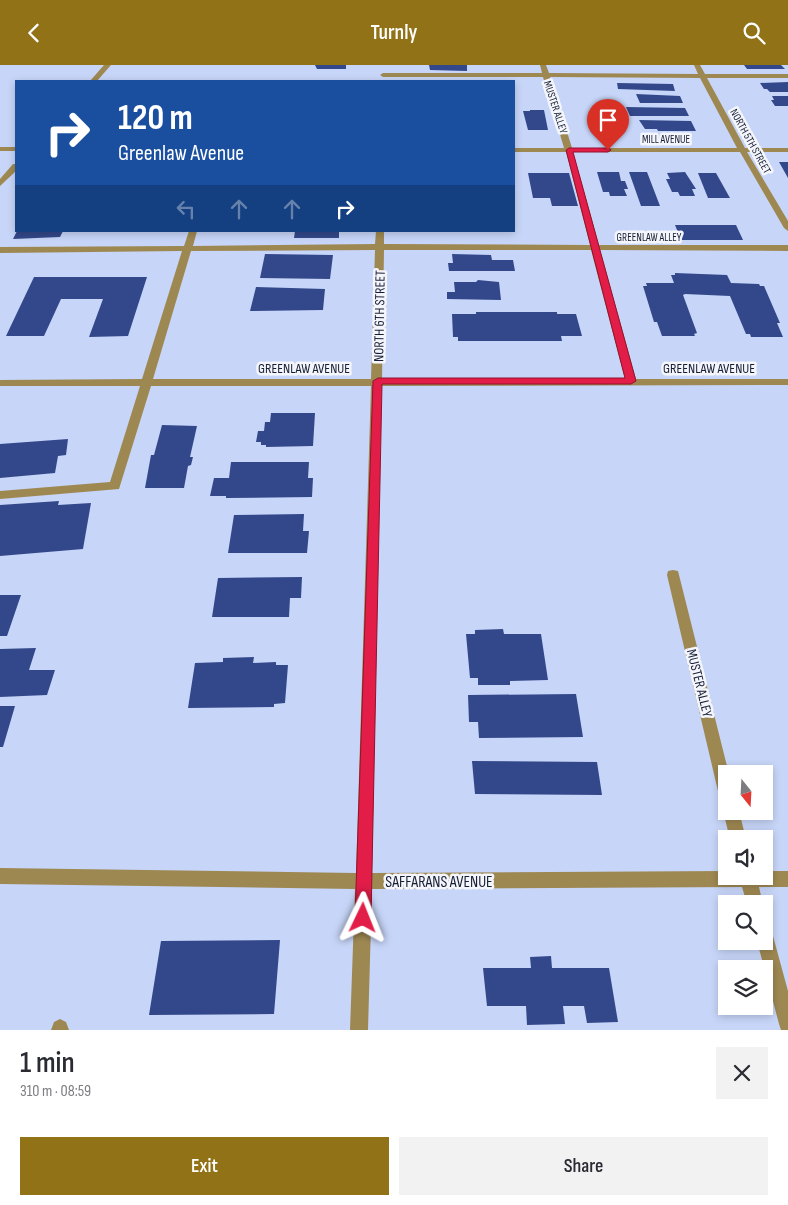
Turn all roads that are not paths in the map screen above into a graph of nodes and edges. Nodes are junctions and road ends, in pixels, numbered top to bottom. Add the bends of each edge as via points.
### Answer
1 (108, 65) edge
2 (384, 65) edge
3 (543, 65) edge
4 (697, 65) edge
5 (546, 75) junction
6 (703, 76) junction
7 (788, 76) edge
8 (383, 78) edge
9 (94, 80) edge
10 (0, 149) edge
11 (15, 149) edge
12 (569, 150) junction
13 (742, 150) junction
14 (788, 150) edge
15 (515, 151) edge
16 (15, 167) edge
17 (0, 184) edge
18 (788, 228) edge
19 (193, 232) edge
20 (380, 232) edge
21 (380, 247) junction
22 (189, 248) junction
23 (788, 248) edge
24 (596, 249) junction
25 (0, 250) edge
26 (378, 381) junction
27 (631, 381) junction
28 (788, 381) edge
29 (145, 382) junction
30 (0, 383) edge
31 (0, 495) edge
32 (673, 575) dead end
33 (720, 765) edge
34 (0, 876) edge
35 (718, 877) edge
36 (773, 878) edge
37 (788, 879) edge
38 (364, 881) junction
39 (768, 950) edge
40 (788, 1024) edge
41 (359, 1030) edge

1 - 9 street
2 - 8 street
3 - 5 street, MUSTER ALLEY
4 - 6 street, NORTH 5TH STREET
5 - 6 street
5 - 8 street
5 - 12 street, MUSTER ALLEY
6 - 7 street
6 - 13 street, NORTH 5TH STREET
10 - 11 street
12 - 13 street, MILL AVENUE
12 - 15 street, MILL AVENUE
12 - 24 street, MUSTER ALLEY
13 - 14 street, MILL AVENUE
13 - 18 street, NORTH 5TH STREET
16 - 17 street
19 - 22 street
20 - 21 street, NORTH 6TH STREET
21 - 22 street, GREENLAW ALLEY
21 - 24 street, GREENLAW ALLEY
21 - 26 street, NORTH 6TH STREET
22 - 25 street, GREENLAW ALLEY
22 - 29 street
23 - 24 street, GREENLAW ALLEY
24 - 27 street, MUSTER ALLEY
26 - 27 street, GREENLAW AVENUE
26 - 29 street, GREENLAW AVENUE
26 - 38 street, NORTH 6TH STREET
27 - 28 street, GREENLAW AVENUE
29 - 30 street, GREENLAW AVENUE
29 - 31 street via 115,486
32 - 33 street, MUSTER ALLEY
34 - 38 street, SAFFARANS AVENUE
35 - 38 street, SAFFARANS AVENUE
36 - 37 street, SAFFARANS AVENUE
38 - 41 street, NORTH 6TH STREET
39 - 40 street

